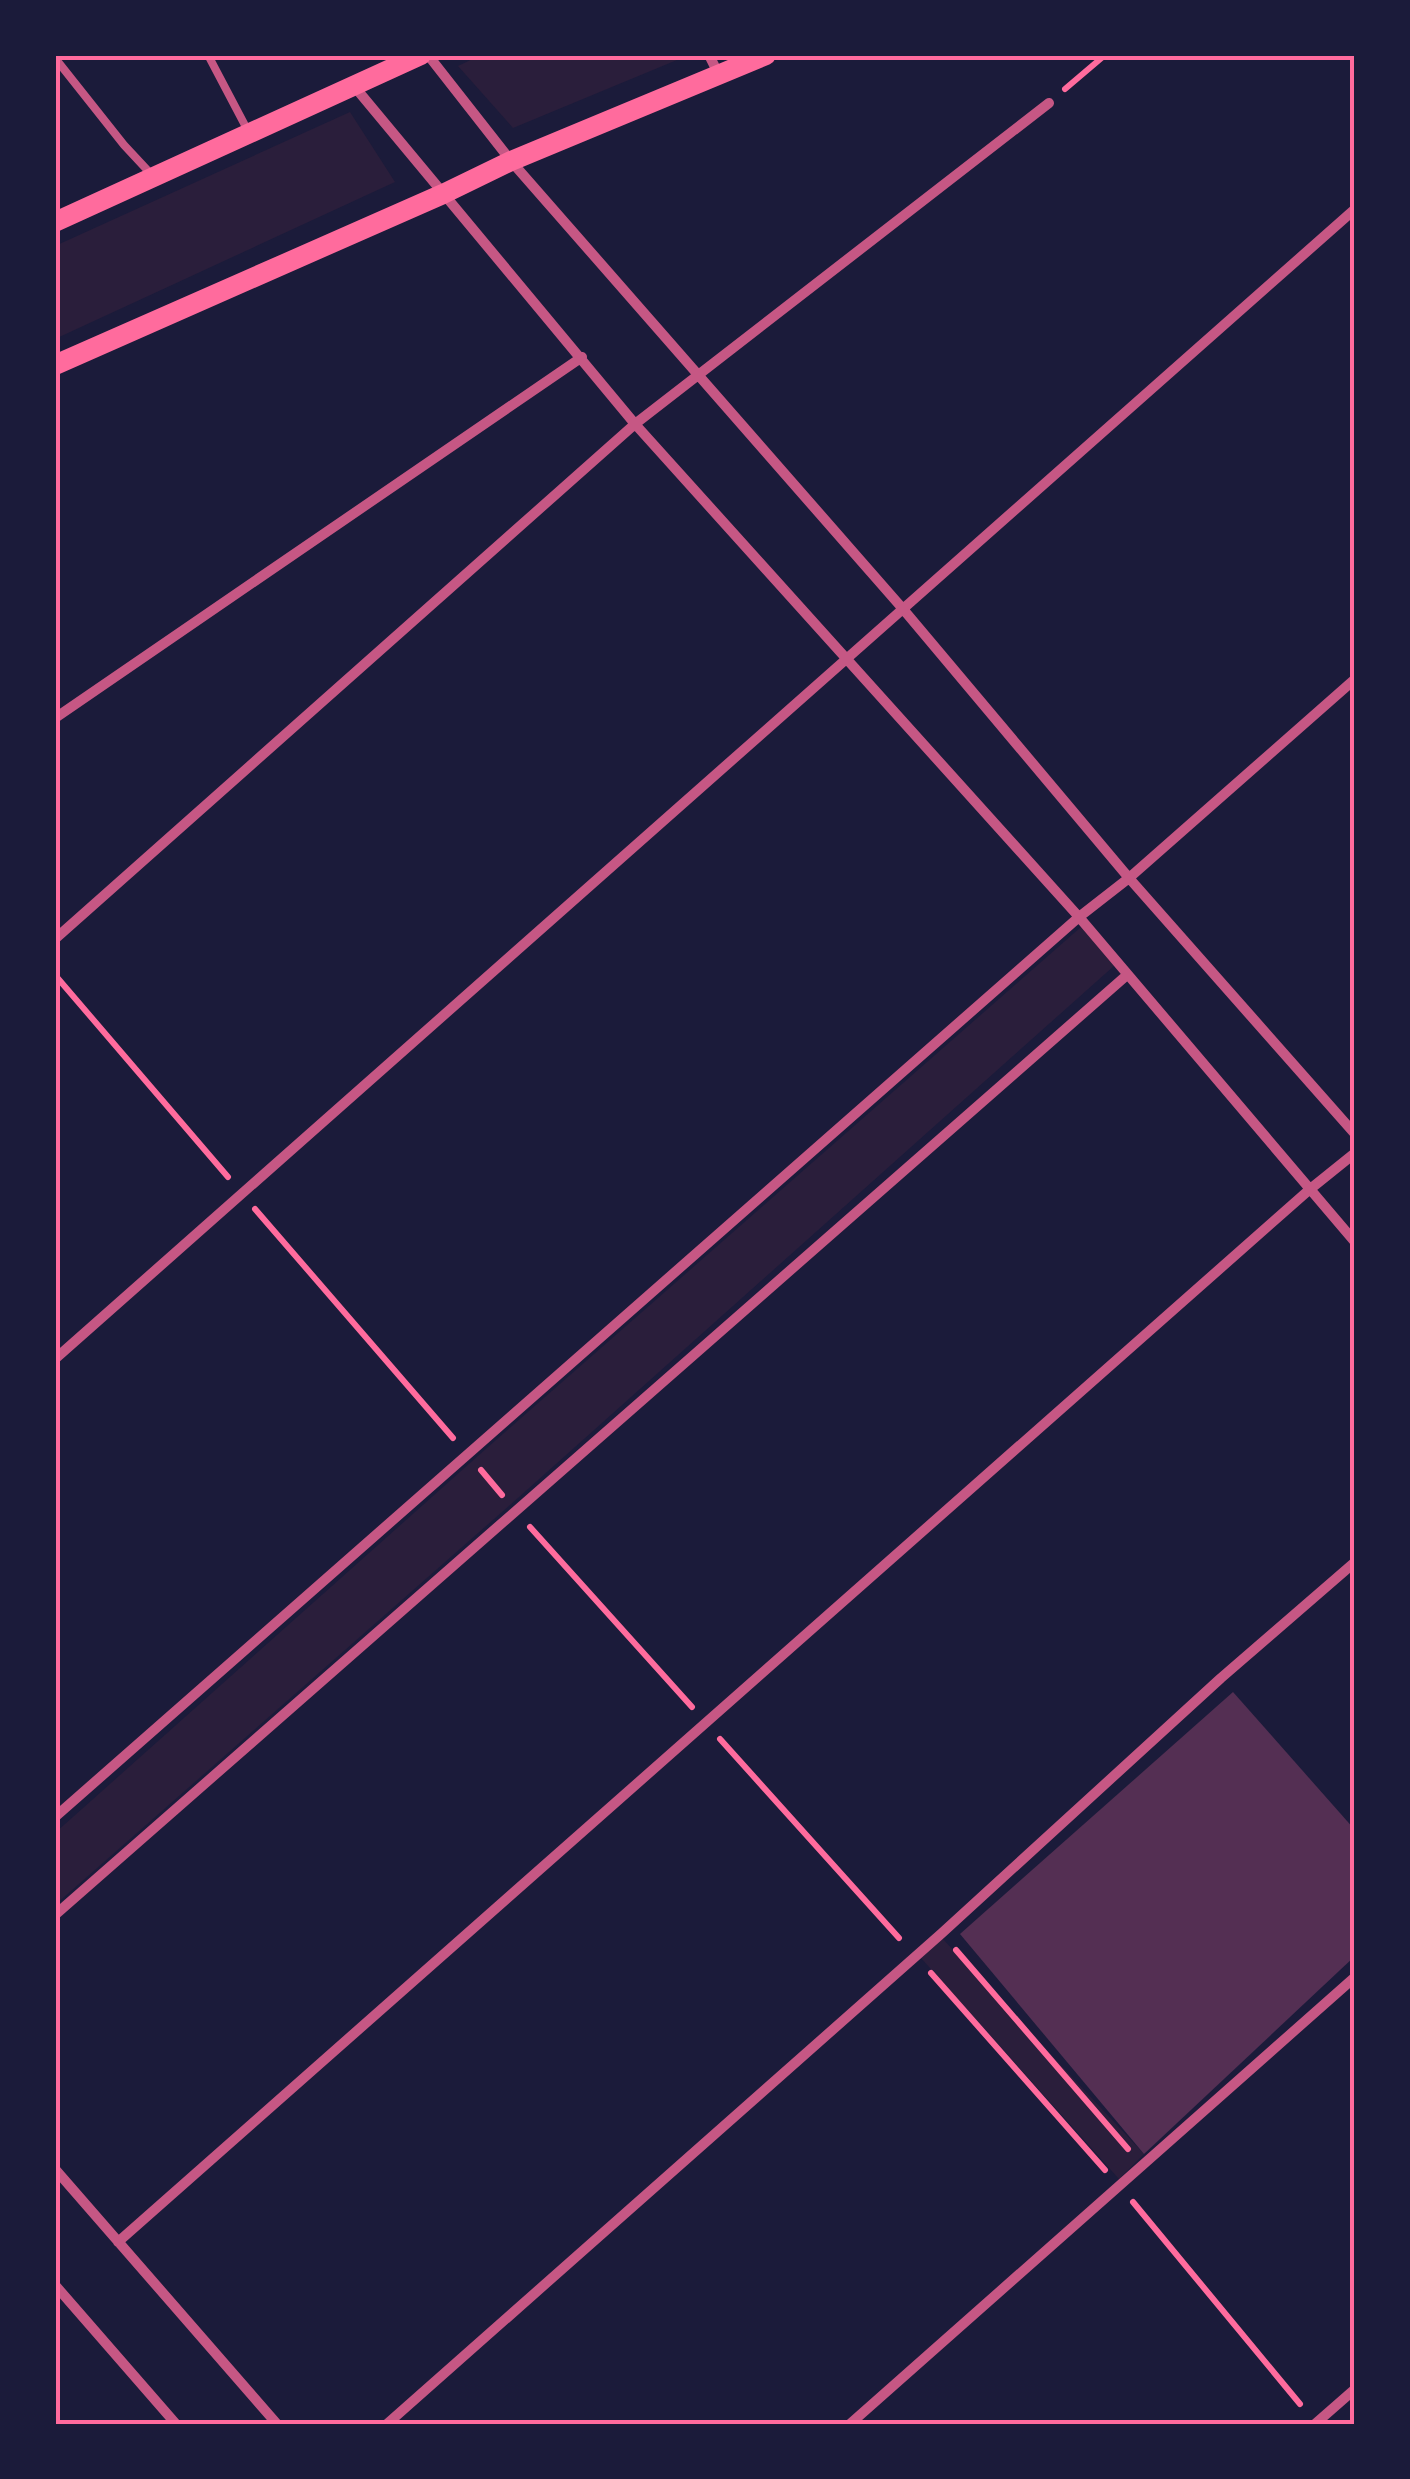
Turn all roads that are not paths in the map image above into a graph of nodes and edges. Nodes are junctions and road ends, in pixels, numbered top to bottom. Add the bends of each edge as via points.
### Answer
1 (208, 55) edge
2 (424, 55) edge
3 (709, 55) edge
4 (766, 55) edge
5 (55, 58) edge
6 (720, 76) junction
7 (354, 86) junction
8 (1049, 103) road end
9 (250, 133) junction
10 (511, 161) junction
11 (154, 177) junction
12 (442, 194) junction
13 (1355, 209) edge
14 (55, 222) edge
15 (582, 357) junction
16 (55, 366) edge
17 (698, 376) junction
18 (635, 424) junction
19 (903, 609) junction
20 (846, 660) junction
21 (1355, 679) edge
22 (55, 718) edge
23 (1129, 878) junction
24 (1079, 917) junction
25 (55, 939) edge
26 (1127, 975) junction
27 (1355, 1134) edge
28 (1355, 1152) edge
29 (1309, 1190) junction
30 (1355, 1242) edge
31 (55, 1359) edge
32 (1355, 1562) edge
33 (55, 1817) edge
34 (55, 1915) edge
35 (1355, 1977) edge
36 (55, 2169) edge
37 (118, 2242) junction
38 (55, 2285) edge
39 (1355, 2390) edge
40 (176, 2424) edge
41 (277, 2424) edge
42 (387, 2424) edge
43 (850, 2424) edge
44 (1316, 2424) edge

1 - 9 lane
2 - 7 main road
2 - 10 street
3 - 6 street
4 - 6 main road
5 - 11 lane
6 - 10 main road
7 - 9 main road
7 - 12 street
8 - 17 street
9 - 11 main road
10 - 12 main road
10 - 17 street
11 - 14 main road
12 - 15 street
12 - 16 main road
13 - 19 street
15 - 18 street
15 - 22 street
17 - 18 street
17 - 19 street
18 - 20 street
18 - 25 street
19 - 20 street
19 - 23 street
20 - 24 street
20 - 31 street
21 - 23 street
23 - 24 street
23 - 27 street
24 - 26 street
24 - 33 street
26 - 29 street
26 - 34 street
28 - 29 street
29 - 30 street
29 - 37 street
32 - 42 street
35 - 43 street
36 - 37 street
37 - 41 street
38 - 40 street
39 - 44 street

